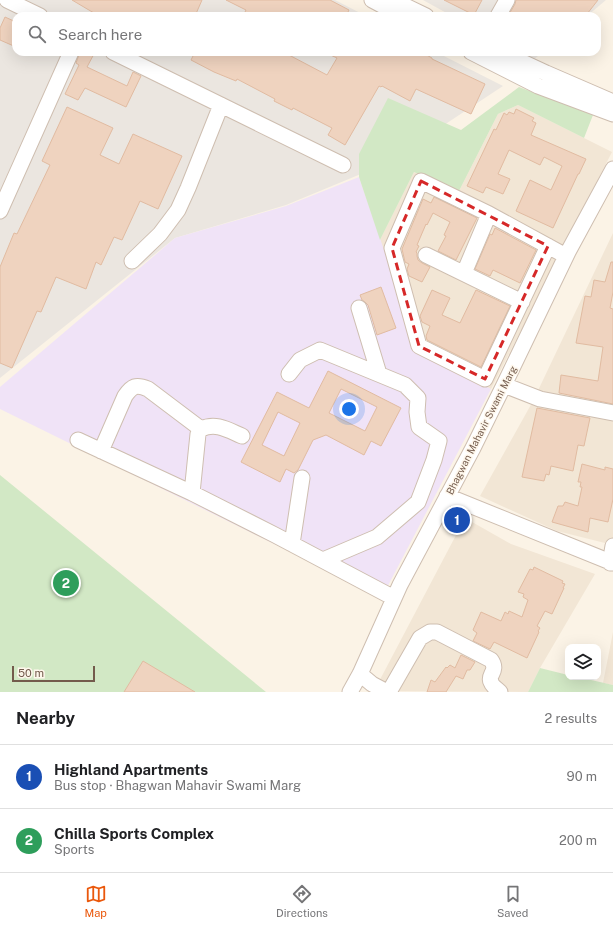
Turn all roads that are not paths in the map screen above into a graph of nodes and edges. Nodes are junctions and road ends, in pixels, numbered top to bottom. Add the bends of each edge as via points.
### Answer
1 (7, 0) edge
2 (372, 0) edge
3 (393, 0) edge
4 (506, 0) edge
5 (32, 12) edge
6 (394, 12) edge
7 (418, 12) edge
8 (500, 12) edge
9 (69, 56) edge
10 (121, 56) edge
11 (481, 56) edge
12 (510, 56) edge
13 (613, 102) edge
14 (221, 105) junction
15 (613, 114) edge
16 (343, 165) dead end
17 (613, 169) edge
18 (0, 211) edge
19 (489, 214) junction
20 (548, 246) junction
21 (426, 255) dead end
22 (566, 256) junction
23 (132, 262) dead end
24 (464, 273) junction
25 (522, 302) junction
26 (359, 308) dead end
27 (289, 374) dead end
28 (379, 374) junction
29 (504, 385) junction
30 (613, 413) edge
31 (201, 429) junction
32 (242, 436) dead end
33 (78, 440) dead end
34 (101, 451) junction
35 (302, 478) dead end
36 (192, 493) junction
37 (447, 496) junction
38 (292, 544) junction
39 (613, 546) edge
40 (323, 560) junction
41 (611, 563) edge
42 (394, 598) junction
43 (360, 674) junction
44 (350, 692) edge
45 (388, 692) edge
46 (500, 692) edge

1 - 5 street
2 - 6 street
3 - 7 street
4 - 8 street
9 - 18 street
10 - 14 street
11 - 15 street via 538,86
12 - 13 street
14 - 16 street
14 - 23 street via 178,210 160,234
17 - 22 street, Bhagwan Mahavir Swami Marg
19 - 20 street
19 - 24 street
19 - 25 street via 421,181 392,248 419,346 485,379
20 - 22 street
20 - 25 street
21 - 24 street
22 - 29 street, Bhagwan Mahavir Swami Marg
24 - 25 street
26 - 28 street
27 - 28 street via 300,360 320,350
28 - 40 street via 405,385 418,398 420,427 439,441 434,460 418,502 377,537
29 - 30 street via 540,399
29 - 37 street, Bhagwan Mahavir Swami Marg
31 - 32 street via 213,425
31 - 34 street via 148,389 134,386 125,396
31 - 36 street via 198,434
33 - 34 street
34 - 36 street
35 - 38 street
36 - 38 street
37 - 41 street
37 - 42 street, Bhagwan Mahavir Swami Marg
38 - 40 street
39 - 41 street
40 - 42 street
42 - 43 street, Bhagwan Mahavir Swami Marg
43 - 44 street, Bhagwan Mahavir Swami Marg
43 - 45 street
45 - 46 street via 420,638 430,632 437,632 491,660 495,666 490,682

